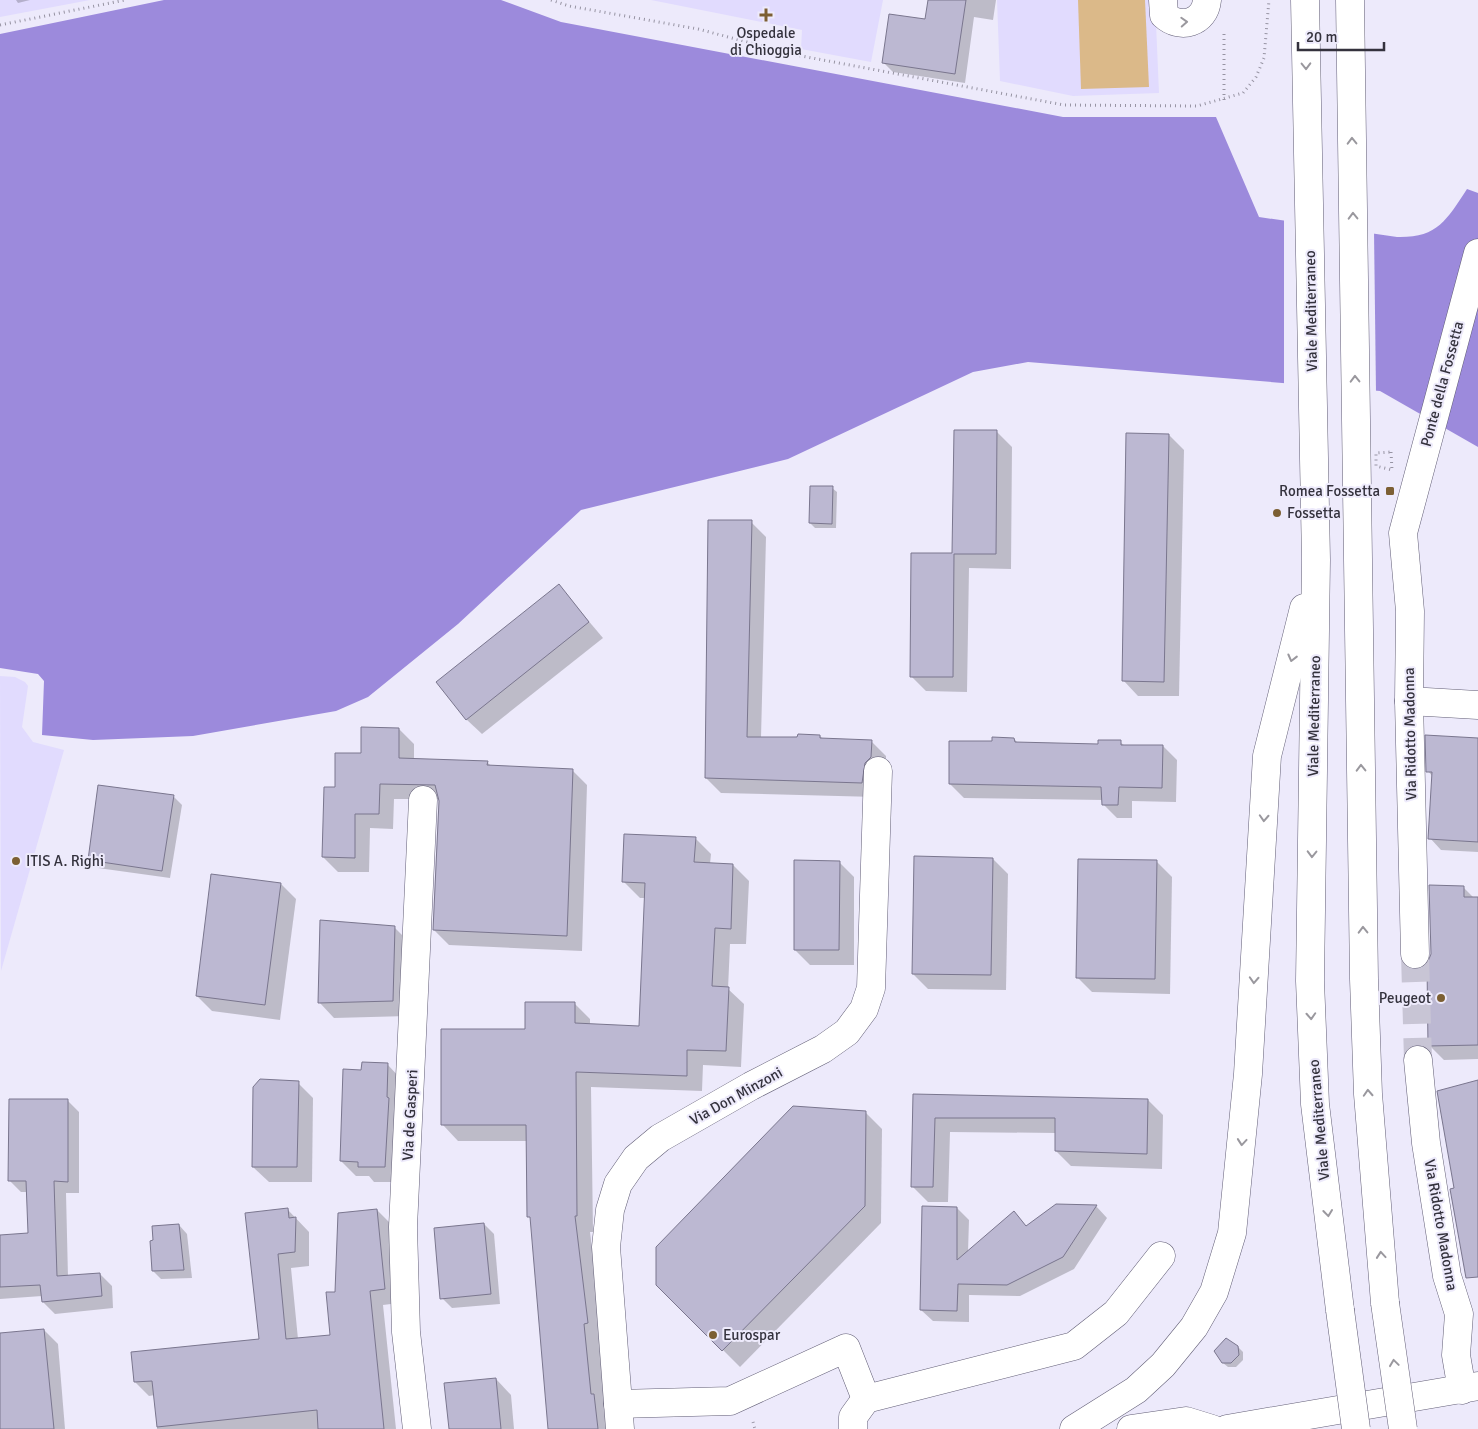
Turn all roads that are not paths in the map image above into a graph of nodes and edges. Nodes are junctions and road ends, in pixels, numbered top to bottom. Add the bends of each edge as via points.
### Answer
1 (1163, 0) edge
2 (1207, 0) edge
3 (1305, 0) edge
4 (1350, 0) edge
5 (1478, 253) edge
6 (1406, 516) joint
7 (1316, 560) junction
8 (1409, 701) junction
9 (1478, 705) edge
10 (878, 771) dead end
11 (423, 800) dead end
12 (1415, 954) tunnel mouth
13 (1418, 1060) tunnel mouth
14 (1161, 1256) dead end
15 (1469, 1311) edge
16 (1470, 1388) edge
17 (866, 1399) junction
18 (619, 1416) edge
19 (1272, 1426) edge
20 (417, 1429) edge
21 (853, 1429) edge
22 (1074, 1429) edge
23 (1131, 1429) edge
24 (1212, 1429) edge
25 (1227, 1429) edge
26 (1356, 1429) edge
27 (1403, 1429) edge

1 -> 2 street via 1164,14 1171,22 1180,24 1200,18 1206,10
3 -> 7 street, Viale Mediterraneo
27 -> 4 street, bridge via 1385,1303 1368,1094
5 - 6 street, Ponte della Fossetta
6 - 8 street, Via Ridotto Madonna via 1403,551 1410,611
7 -> 22 street via 1267,756 1248,1074 1229,1241 1214,1292 1194,1327 1163,1365 1136,1390
7 -> 26 street, Viale Mediterraneo, bridge via 1310,981 1315,1104
8 - 9 street
8 - 12 street, Via Ridotto Madonna
10 - 18 street, Via Don Minzoni via 871,988 864,1009 848,1032 823,1049 660,1138 636,1158 618,1184 610,1210 606,1247
11 - 20 street, Via de Gasperi via 403,1227 406,1332
13 - 15 street, Via Ridotto Madonna via 1426,1144 1447,1276
14 - 17 street via 1116,1314 1074,1346
15 - 16 street, Via Ridotto Madonna via 1456,1355
16 - 19 street
17 - 18 street via 846,1348 730,1401
17 - 21 street via 853,1417
19 - 25 street
23 - 24 street via 1186,1421

